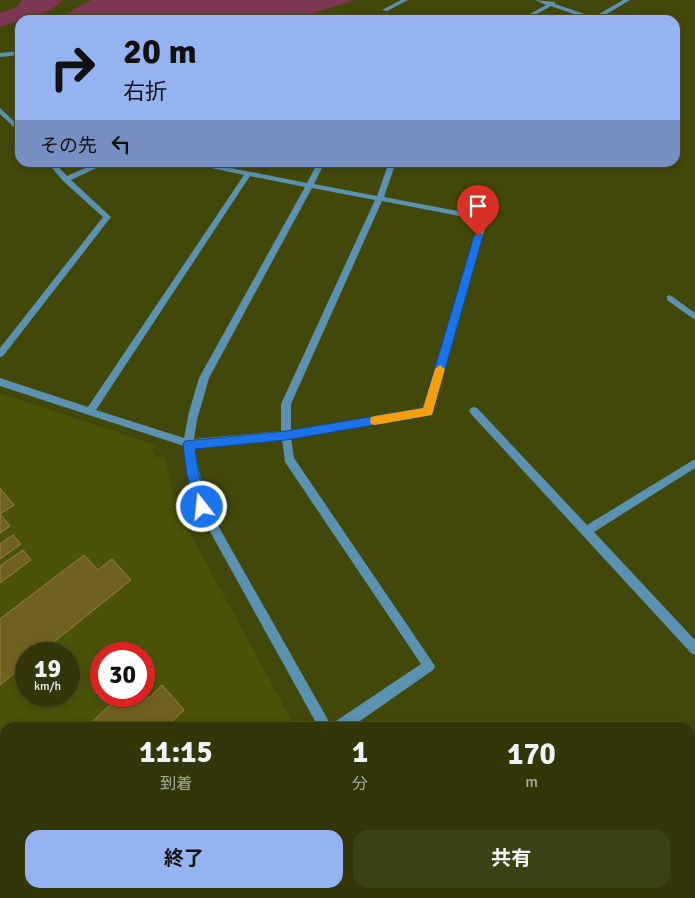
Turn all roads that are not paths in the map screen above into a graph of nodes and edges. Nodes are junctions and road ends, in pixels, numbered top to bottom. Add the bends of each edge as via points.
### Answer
1 (405, 0) edge
2 (538, 0) edge
3 (558, 0) edge
4 (627, 0) edge
5 (550, 4) junction
6 (385, 10) dead end
7 (531, 15) edge
8 (580, 15) edge
9 (602, 15) edge
10 (15, 54) edge
11 (0, 55) edge
12 (0, 110) edge
13 (15, 126) edge
14 (55, 167) edge
15 (94, 167) edge
16 (212, 167) edge
17 (319, 167) edge
18 (391, 167) edge
19 (248, 174) junction
20 (66, 179) junction
21 (309, 186) junction
22 (380, 197) junction
23 (670, 298) dead end
24 (695, 317) edge
25 (0, 354) edge
26 (0, 382) edge
27 (90, 411) junction
28 (474, 411) dead end
29 (286, 436) junction
30 (189, 444) junction
31 (695, 463) edge
32 (587, 531) junction
33 (695, 649) edge
34 (323, 722) edge
35 (347, 722) edge

1 - 6 street
2 - 5 street
3 - 5 street
4 - 9 street
5 - 7 street
5 - 8 street
10 - 11 street
12 - 13 street
14 - 20 street
15 - 20 street
16 - 19 street
17 - 21 street
18 - 22 street
19 - 21 street
19 - 27 street
20 - 25 street via 107,217
21 - 22 street
21 - 30 street via 204,378
22 - 29 street via 286,404
22 - 29 street via 484,218 428,412
23 - 24 street
26 - 27 street
27 - 30 street
28 - 32 street
29 - 30 street
29 - 35 street via 289,459 429,666
30 - 34 street via 202,507
31 - 32 street
32 - 33 street

